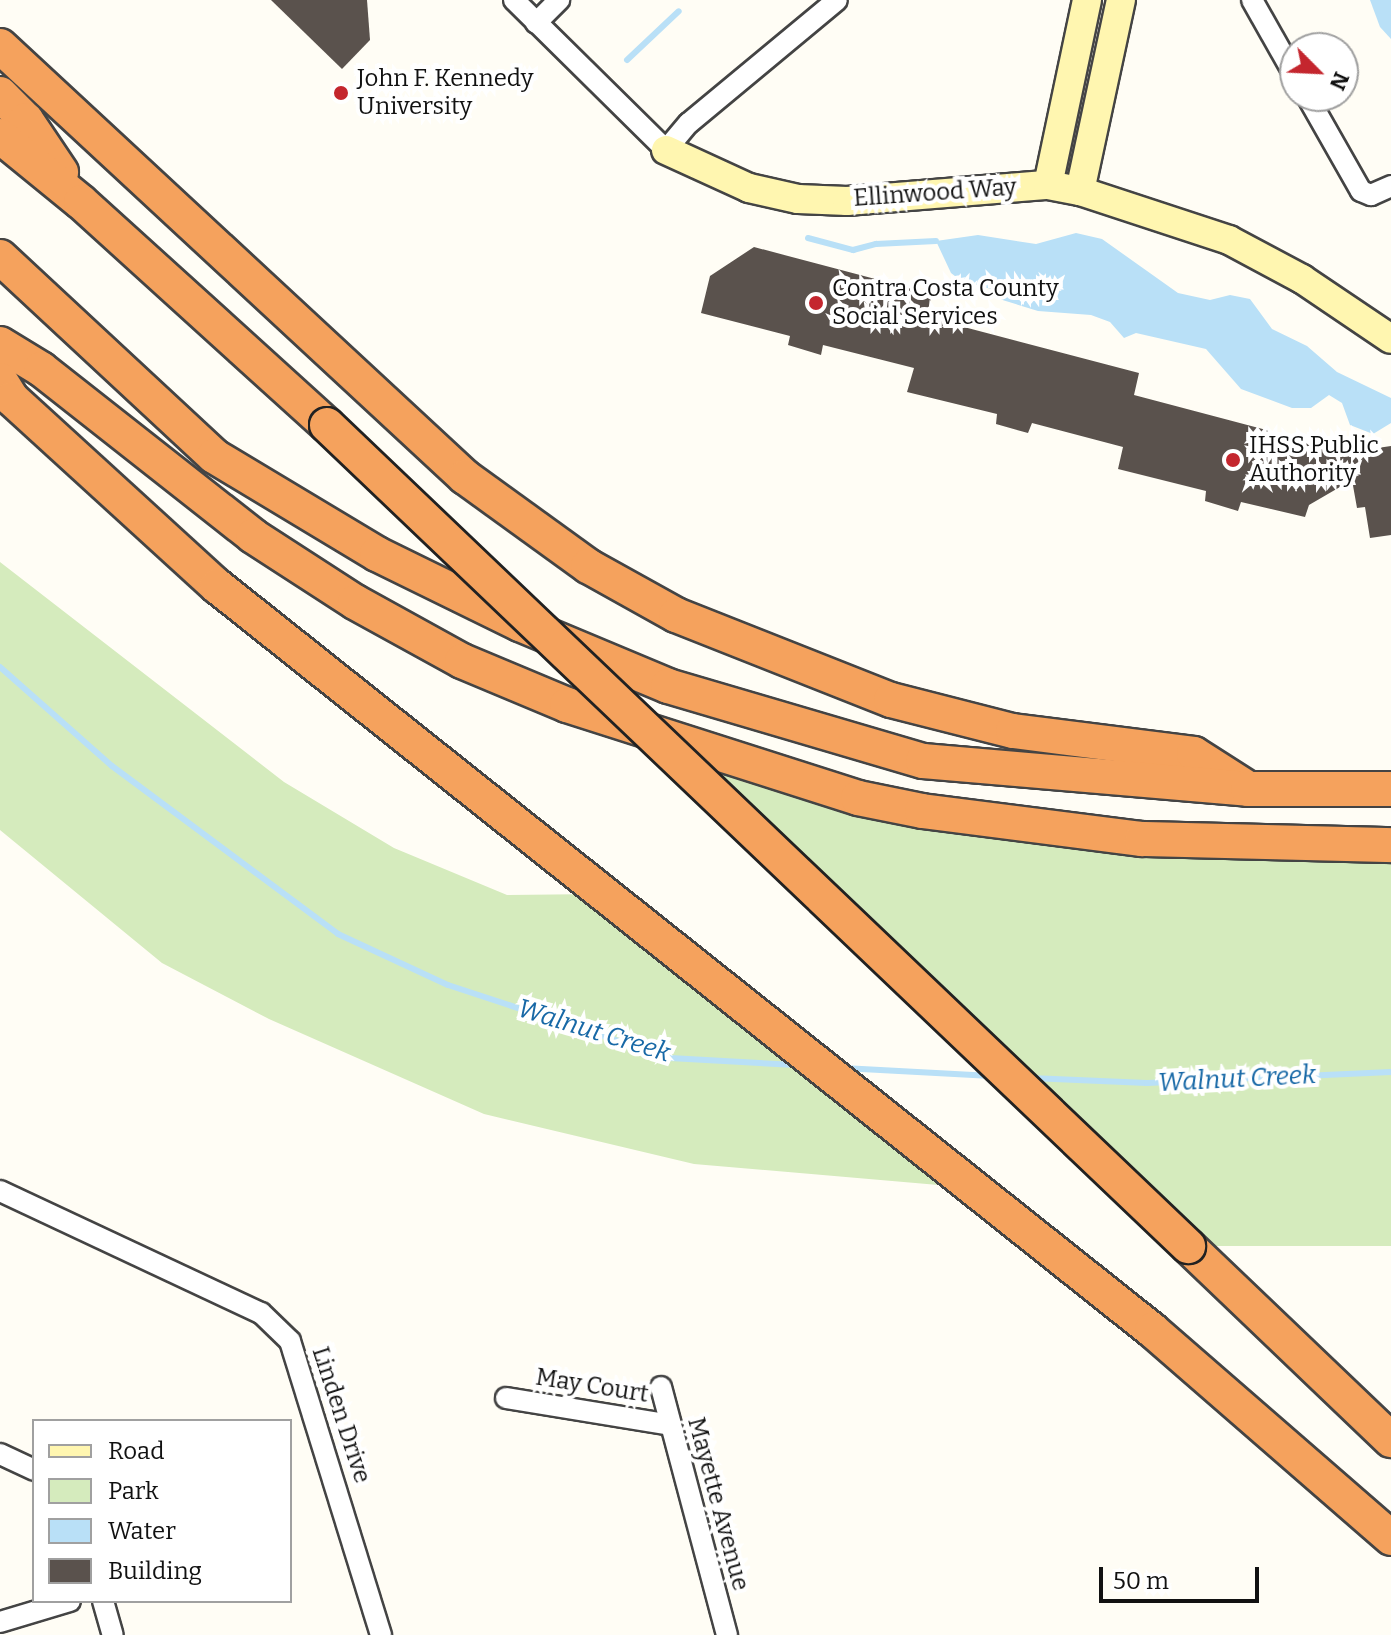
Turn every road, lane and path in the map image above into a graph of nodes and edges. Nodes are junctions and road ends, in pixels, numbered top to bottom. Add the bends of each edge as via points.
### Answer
1 (514, 0) edge
2 (559, 0) edge
3 (837, 0) edge
4 (1087, 0) edge
5 (1121, 0) edge
6 (1252, 0) edge
7 (536, 23) junction
8 (0, 46) edge
9 (1279, 48) edge
10 (0, 94) edge
11 (1316, 112) edge
12 (0, 136) edge
13 (666, 150) junction
14 (1048, 185) junction
15 (1391, 186) edge
16 (1080, 191) junction
17 (81, 202) junction
18 (0, 257) edge
19 (1391, 339) edge
20 (0, 344) edge
21 (0, 380) edge
22 (1248, 789) junction
23 (1391, 789) edge
24 (1391, 845) edge
25 (0, 1191) edge
26 (661, 1387) dead end
27 (506, 1398) dead end
28 (670, 1425) junction
29 (1391, 1440) edge
30 (0, 1454) edge
31 (32, 1469) edge
32 (1391, 1538) edge
33 (63, 1603) edge
34 (104, 1603) edge
35 (0, 1622) edge
36 (113, 1635) edge
37 (381, 1635) edge
38 (727, 1635) edge

1 - 7 street, Ellinwood Way
2 - 7 street
3 - 13 street via 689,123
4 - 14 street
5 - 16 street
6 - 9 street
7 - 13 street, Ellinwood Way
8 - 22 highway via 465,477 588,566 676,615 891,700 1013,731 1194,754
10 - 17 highway via 26,120
11 - 15 street via 1361,191 1371,195
12 - 17 highway
13 - 14 street, Ellinwood Way via 749,188 798,199 847,201
14 - 16 street, Ellinwood Way
16 - 19 street, Ellinwood Way via 1229,240 1302,279
17 - 29 highway, bridge via 327,425
18 - 22 highway via 214,456 377,554 592,657 770,719 923,761
20 - 24 highway via 41,369 253,536 355,602 462,661 567,705 858,798 922,811 1142,839
21 - 32 highway via 12,399 217,586 1152,1330
22 - 23 highway
25 - 37 street, Linden Drive via 261,1313 290,1341
26 - 28 street, Mayette Avenue
27 - 28 street, May Court
28 - 38 street, Mayette Avenue
30 - 31 street
33 - 35 street
34 - 36 street

